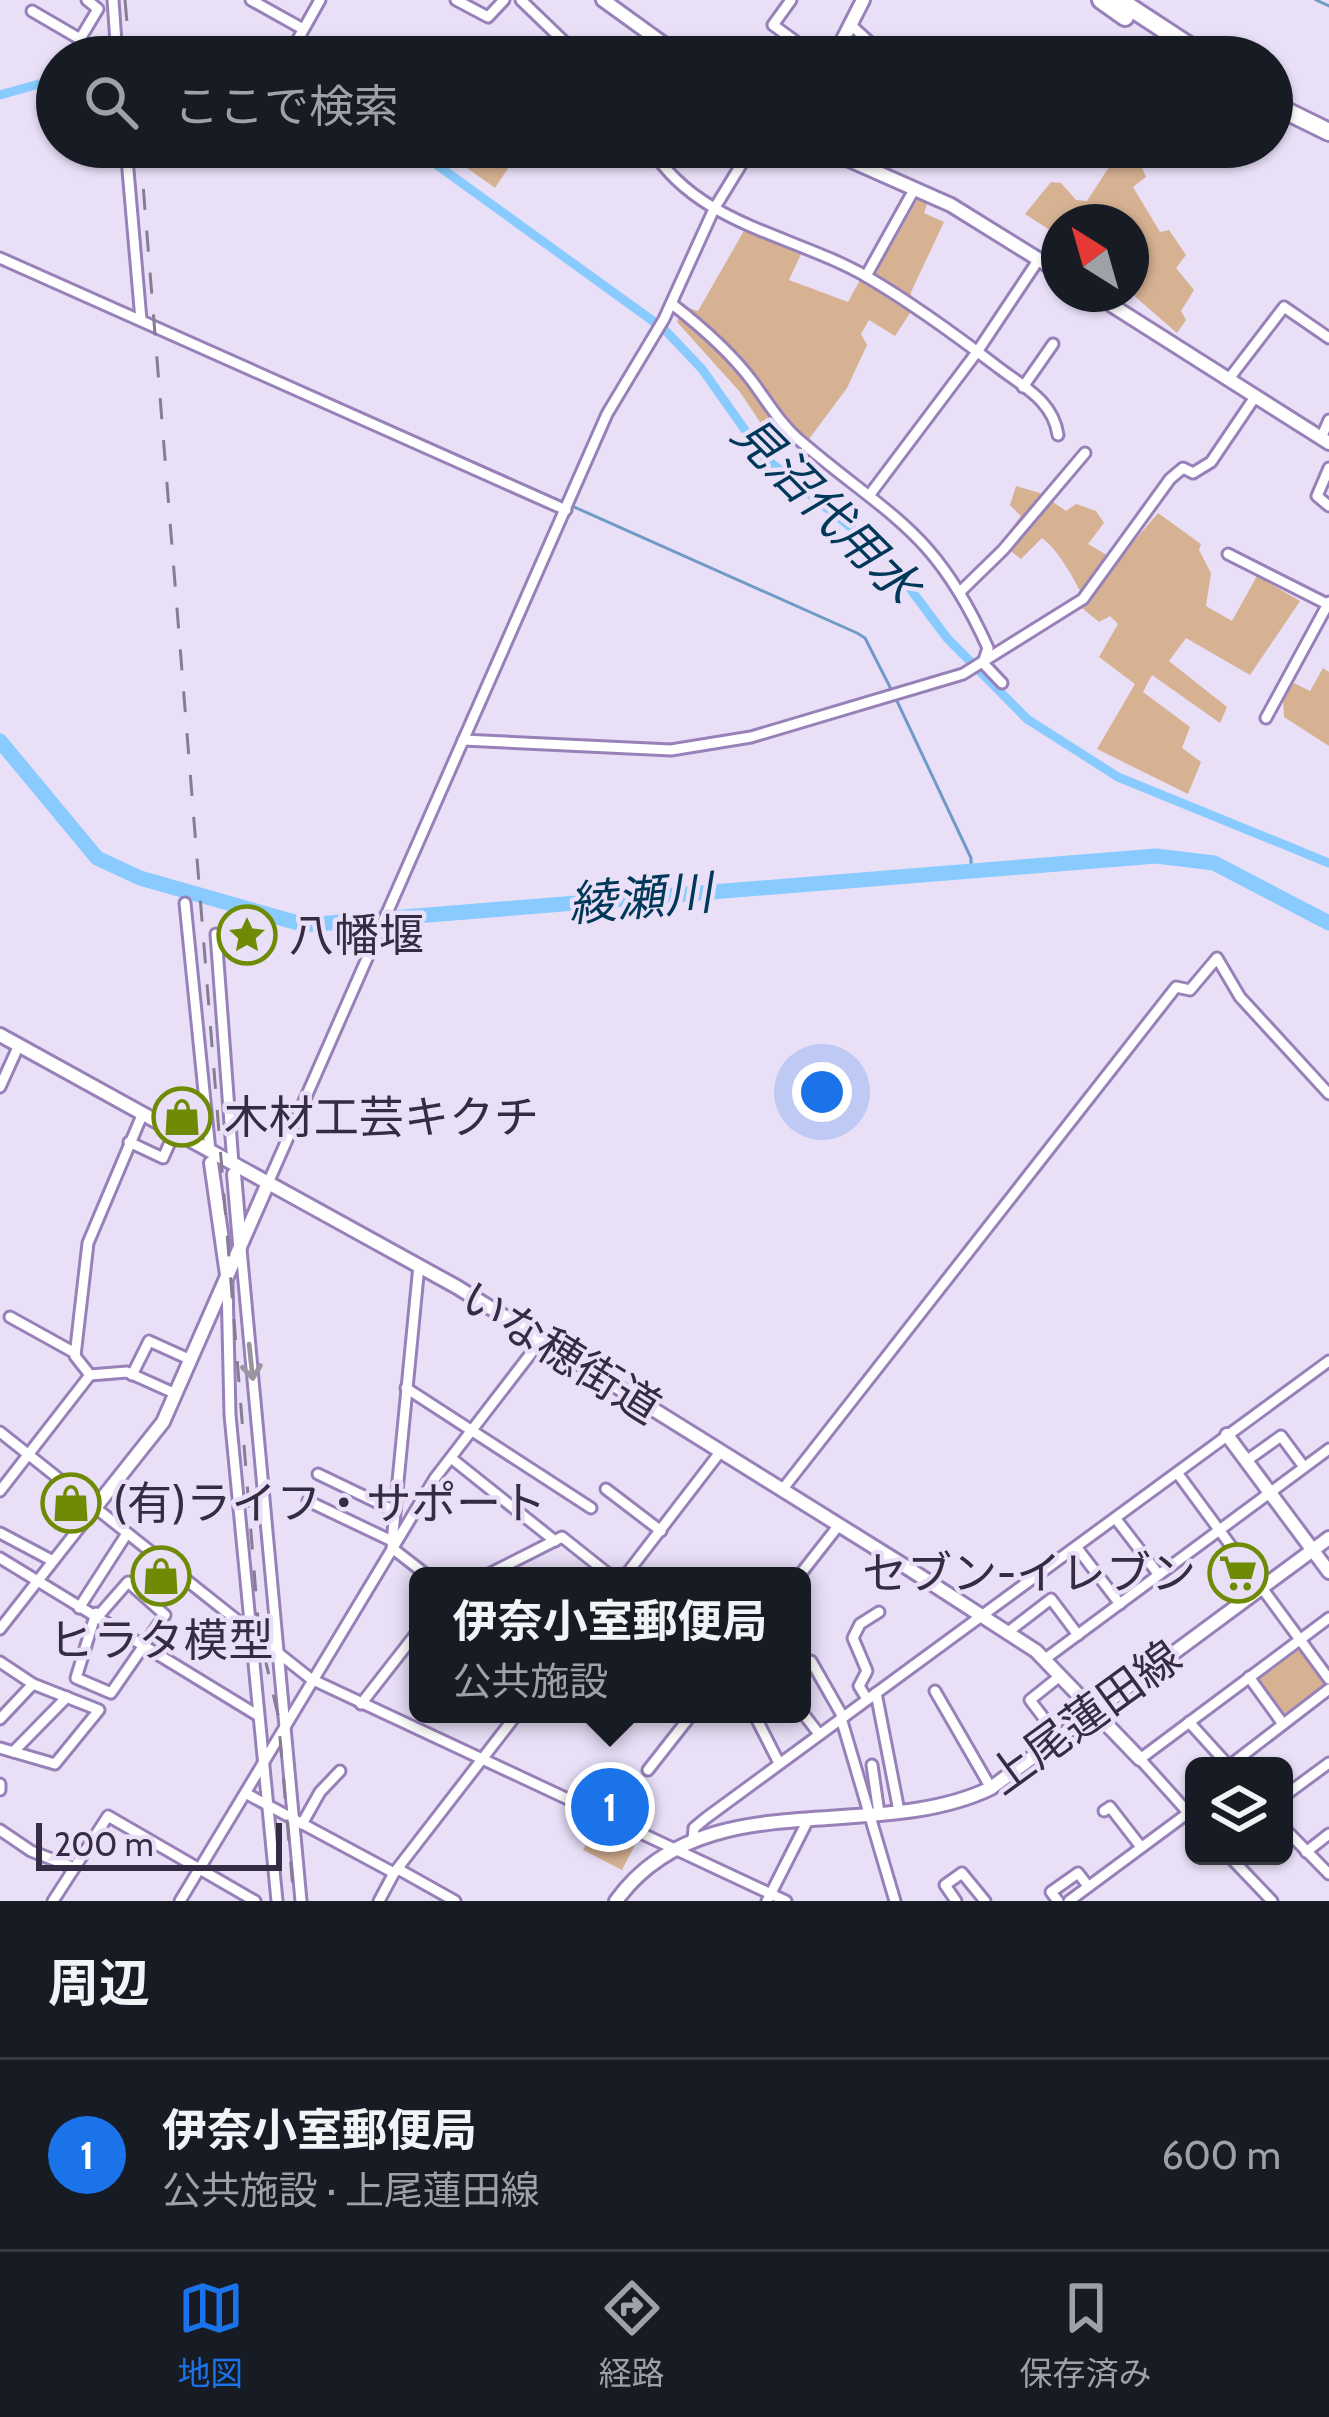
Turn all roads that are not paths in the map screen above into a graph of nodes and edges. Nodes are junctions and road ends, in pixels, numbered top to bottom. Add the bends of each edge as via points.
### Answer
1 (87, 0) edge
2 (113, 0) edge
3 (251, 0) edge
4 (320, 0) edge
5 (456, 0) edge
6 (504, 0) edge
7 (521, 0) edge
8 (603, 0) edge
9 (791, 0) edge
10 (1101, 0) edge
11 (1119, 0) edge
12 (858, 3) edge
13 (32, 11) dead end
14 (852, 26) junction
15 (303, 28) junction
16 (75, 36) edge
17 (82, 36) edge
18 (115, 36) edge
19 (299, 36) edge
20 (558, 36) edge
21 (653, 36) edge
22 (788, 36) edge
23 (846, 36) edge
24 (863, 36) edge
25 (1155, 36) edge
26 (1174, 36) edge
27 (1293, 103) edge
28 (1293, 114) edge
29 (1329, 120) edge
30 (1329, 132) edge
31 (127, 168) edge
32 (667, 168) edge
33 (739, 168) edge
34 (863, 168) edge
35 (915, 188) junction
36 (714, 209) junction
37 (0, 257) edge
38 (1039, 259) joint
39 (866, 276) junction
40 (672, 304) junction
41 (1122, 312) edge
42 (141, 320) junction
43 (1329, 338) edge
44 (1053, 344) dead end
45 (977, 352) junction
46 (1228, 380) junction
47 (1023, 387) junction
48 (1255, 397) junction
49 (1329, 420) edge
50 (1058, 435) dead end
51 (1325, 441) edge
52 (1085, 453) dead end
53 (1329, 468) edge
54 (872, 493) junction
55 (1329, 506) edge
56 (566, 510) junction
57 (1228, 554) dead end
58 (962, 590) junction
59 (1329, 603) edge
60 (977, 667) junction
61 (1002, 683) dead end
62 (1266, 718) dead end
63 (463, 740) junction
64 (185, 903) dead end
65 (216, 934) dead end
66 (0, 1035) edge
67 (19, 1045) junction
68 (0, 1087) edge
69 (1329, 1094) edge
70 (143, 1113) junction
71 (175, 1131) junction
72 (129, 1142) junction
73 (210, 1157) junction
74 (233, 1169) junction
75 (268, 1183) junction
76 (240, 1246) junction
77 (419, 1265) junction
78 (227, 1276) junction
79 (10, 1317) dead end
80 (542, 1339) junction
81 (75, 1353) junction
82 (190, 1360) junction
83 (1329, 1361) edge
84 (90, 1375) junction
85 (132, 1375) junction
86 (406, 1388) junction
87 (176, 1394) junction
88 (472, 1429) junction
89 (0, 1432) edge
90 (1227, 1435) junction
91 (1329, 1448) edge
92 (721, 1451) junction
93 (29, 1454) junction
94 (451, 1457) junction
95 (1246, 1461) junction
96 (1304, 1467) junction
97 (318, 1474) dead end
98 (1178, 1474) junction
99 (606, 1489) dead end
100 (782, 1490) junction
101 (0, 1491) edge
102 (1270, 1492) junction
103 (308, 1501) dead end
104 (591, 1508) dead end
105 (94, 1509) junction
106 (395, 1511) junction
107 (1116, 1519) junction
108 (839, 1525) junction
109 (1220, 1530) junction
110 (661, 1531) junction
111 (0, 1533) edge
112 (126, 1534) junction
113 (1329, 1538) edge
114 (555, 1541) junction
115 (392, 1545) junction
116 (1077, 1548) junction
117 (1312, 1550) junction
118 (0, 1558) edge
119 (52, 1562) junction
120 (418, 1567) edge
121 (502, 1567) edge
122 (599, 1567) edge
123 (632, 1567) edge
124 (806, 1567) edge
125 (1329, 1572) edge
126 (1159, 1575) junction
127 (39, 1579) junction
128 (1262, 1588) junction
129 (1120, 1604) junction
130 (0, 1608) edge
131 (79, 1609) junction
132 (879, 1612) dead end
133 (98, 1614) junction
134 (11, 1615) junction
135 (982, 1616) junction
136 (1329, 1618) edge
137 (0, 1628) edge
138 (249, 1630) junction
139 (1008, 1632) junction
140 (1078, 1635) junction
141 (1300, 1639) junction
142 (409, 1643) edge
143 (146, 1645) junction
144 (280, 1656) junction
145 (1045, 1660) junction
146 (811, 1661) dead end
147 (0, 1662) edge
148 (1060, 1676) junction
149 (1249, 1677) junction
150 (311, 1679) junction
151 (1329, 1679) edge
152 (33, 1684) junction
153 (1329, 1689) edge
154 (934, 1691) dead end
155 (284, 1696) junction
156 (872, 1696) junction
157 (67, 1697) junction
158 (361, 1704) junction
159 (256, 1709) junction
160 (1094, 1712) junction
161 (842, 1718) junction
162 (0, 1719) edge
163 (287, 1721) junction
164 (1189, 1722) junction
165 (510, 1723) edge
166 (685, 1723) edge
167 (759, 1723) edge
168 (810, 1723) edge
169 (1283, 1724) junction
170 (819, 1734) junction
171 (1058, 1738) junction
172 (0, 1748) edge
173 (13, 1752) junction
174 (1221, 1757) edge
175 (1241, 1757) edge
176 (264, 1759) junction
177 (482, 1759) junction
178 (1140, 1759) junction
179 (779, 1763) junction
180 (1329, 1763) edge
181 (872, 1766) dead end
182 (648, 1770) dead end
183 (340, 1771) dead end
184 (991, 1788) junction
185 (1293, 1789) edge
186 (247, 1794) junction
187 (269, 1804) junction
188 (1185, 1809) edge
189 (899, 1811) junction
190 (1104, 1811) dead end
191 (873, 1814) junction
192 (808, 1820) junction
193 (1185, 1820) edge
194 (299, 1822) junction
195 (0, 1830) edge
196 (1329, 1834) edge
197 (1293, 1838) edge
198 (693, 1840) junction
199 (1142, 1847) junction
200 (674, 1849) junction
201 (1306, 1852) junction
202 (1238, 1865) edge
203 (72, 1867) junction
204 (199, 1868) junction
205 (396, 1871) junction
206 (1329, 1874) edge
207 (1088, 1886) junction
208 (769, 1898) edge
209 (182, 1900) edge
210 (52, 1901) edge
211 (255, 1901) edge
212 (277, 1901) edge
213 (301, 1901) edge
214 (379, 1901) edge
215 (455, 1901) edge
216 (616, 1901) edge
217 (786, 1901) edge
218 (897, 1901) edge
219 (956, 1901) edge
220 (986, 1901) edge
221 (1058, 1901) edge
222 (1069, 1901) edge
223 (1272, 1901) edge

1 - 17 street via 98,9
2 - 18 street
3 - 15 street
4 - 15 street
5 - 6 street via 488,17
7 - 20 street
8 - 21 street
9 - 22 street via 773,25
10 - 25 highway
11 - 26 highway
12 - 14 street
13 - 16 street
14 - 23 street
14 - 24 street
15 - 19 street
27 - 29 highway
28 - 30 highway
31 - 42 street
32 - 36 street
33 - 36 street
34 - 35 street
35 - 38 street
35 - 39 street
36 - 39 street
36 - 40 street
37 - 42 street
38 - 45 street
39 - 45 street
40 - 54 street via 797,438
40 - 56 street via 607,414
41 - 46 street
42 - 56 street
43 - 46 street via 1283,307
44 - 47 street
45 - 47 street
45 - 54 street
46 - 48 street
47 - 50 street via 1045,404
48 - 51 street
48 - 60 street via 1210,462 1169,479 1083,599
49 - 51 street
52 - 58 street
53 - 55 street via 1317,496
54 - 58 street via 914,529
56 - 63 street
57 - 59 street
58 - 60 street via 988,648
59 - 62 street
60 - 61 street
60 - 63 street via 790,726 671,750
63 - 75 street
64 - 73 street
65 - 74 street
66 - 67 street, いな穂街道
67 - 68 street
67 - 70 street, いな穂街道
69 - 100 street via 1240,997 1217,958 1190,991 1176,987
70 - 71 street, いな穂街道
70 - 72 street
71 - 72 street via 163,1158
71 - 73 street, いな穂街道
72 - 81 street via 88,1243
73 - 74 street, いな穂街道
73 - 78 street
74 - 75 street, いな穂街道
74 - 76 street
75 - 76 street
75 - 77 street, いな穂街道
76 - 78 street
76 -> 144 street
77 - 80 street, いな穂街道
77 - 86 street
78 - 82 street
78 - 138 street
79 - 81 street
80 - 88 street
80 - 92 street, いな穂街道
81 - 84 street
82 - 85 street via 149,1341
82 - 87 street
83 - 90 street
84 - 85 street
84 - 93 street
85 - 87 street
86 - 88 street
86 - 106 street
87 - 105 street via 164,1422
88 - 94 street
88 - 104 street
89 - 93 street
90 - 95 street
90 - 98 street
91 - 96 street
92 - 100 street, いな穂街道
92 - 110 street
93 - 101 street
93 - 105 street
94 - 114 street
94 - 115 street
95 - 96 street via 1280,1436
95 - 102 street
96 - 102 street
97 - 106 street
98 - 107 street
98 - 109 street
99 - 110 street
100 - 108 street, いな穂街道
102 - 109 street
102 - 117 street
103 - 115 street
105 - 112 street
105 - 119 street
106 - 115 street
107 - 116 street
107 - 126 street
108 - 124 street
108 - 135 street, いな穂街道
109 - 126 street
109 - 128 street
110 - 123 street
111 - 119 street
112 - 131 street
112 - 138 street
113 - 117 street, 上尾蓮田線
114 - 121 street
114 - 122 street via 562,1538
115 - 120 street
115 - 150 street
116 - 129 street
116 - 135 street
117 - 125 street
117 - 128 street, 上尾蓮田線
118 - 127 street
119 - 127 street
126 - 129 street
127 - 131 street
127 - 134 street
128 - 141 street
128 - 160 street, 上尾蓮田線
129 - 140 street
130 - 134 street
131 - 133 street
132 - 156 street via 853,1638 868,1671 859,1686
133 - 143 street
133 - 143 street via 128,1582 165,1615
133 - 143 street via 76,1678 111,1693
134 - 137 street
135 - 139 street, いな穂街道
135 - 156 street
136 - 141 street
138 - 144 street
138 - 159 street
139 - 140 street via 1051,1599
139 - 145 street, いな穂街道
140 - 145 street
141 - 149 street
141 - 151 street
142 - 158 street
143 - 159 street
144 - 150 street
144 - 155 street
145 - 148 street, いな穂街道
146 - 161 street
147 - 152 street
148 - 160 street, いな穂街道
148 - 171 street via 1030,1700
149 - 164 street
149 - 169 street
150 - 158 street
150 - 163 street
152 - 157 street
152 - 162 street
153 - 169 street
154 - 184 street
155 - 159 street
155 - 163 street
156 - 161 street
156 - 189 street
157 - 173 street
157 - 173 street via 99,1710 55,1764
158 - 177 street
159 - 176 street
160 - 171 street, 上尾蓮田線
160 - 178 street, いな穂街道
161 - 170 street
161 - 191 street
163 - 176 street
163 - 194 street
164 - 174 street
164 - 178 street
165 - 177 street
166 - 182 street
167 - 179 street
168 - 170 street
169 - 175 street
170 - 179 street
171 - 184 street, 上尾蓮田線
172 - 173 street
176 - 186 street
176 - 187 street
177 - 200 street
177 - 205 street
178 - 188 street
179 - 198 street via 694,1828
180 - 185 street
181 - 191 street
183 - 194 street
184 - 189 street, 上尾蓮田線
186 - 187 street
186 - 204 street
187 - 194 street
187 - 212 street
189 - 191 street, 上尾蓮田線
190 - 199 street via 1110,1808
191 - 192 street, 上尾蓮田線
191 - 218 street
192 - 198 street, 上尾蓮田線
192 - 208 street
193 - 199 street
194 - 205 street
194 - 213 street
195 - 203 street
196 - 201 street
197 - 201 street
198 - 200 street, 上尾蓮田線
199 - 207 street
200 - 208 street
200 - 216 street, 上尾蓮田線
201 - 206 street
202 - 223 street
203 - 204 street via 108,1816
203 - 210 street
204 - 209 street
204 - 211 street
205 - 214 street
205 - 215 street
207 - 221 street via 1078,1873 1051,1892
207 - 222 street
208 - 217 street
219 - 220 street via 945,1885 962,1873

